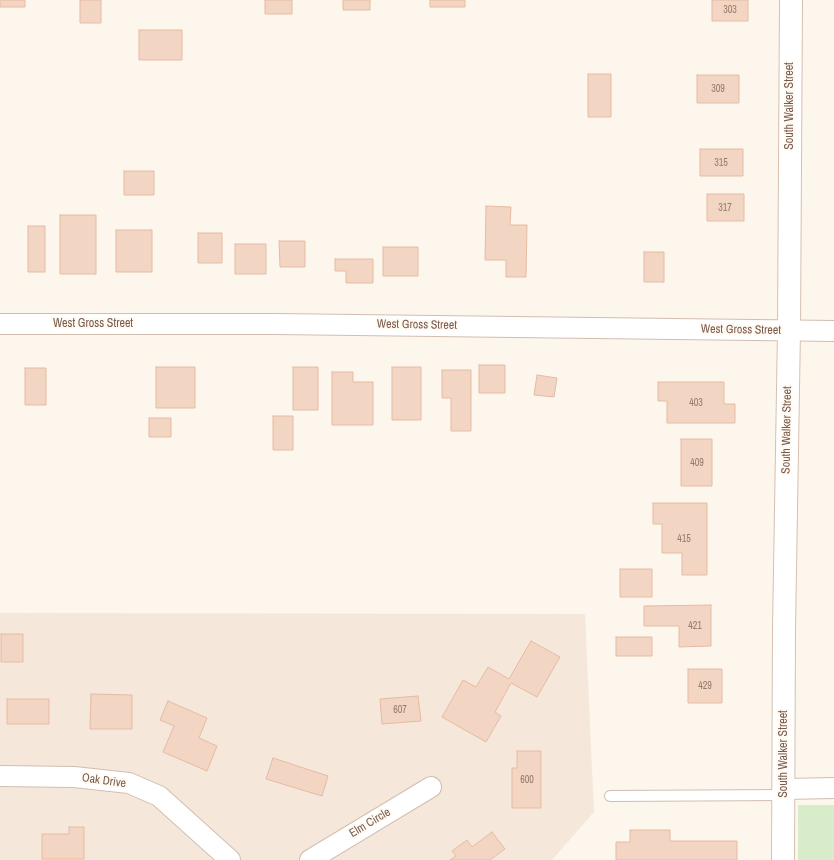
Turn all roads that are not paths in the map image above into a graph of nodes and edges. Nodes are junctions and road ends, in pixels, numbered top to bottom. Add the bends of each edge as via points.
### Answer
1 (791, 0) edge
2 (0, 324) edge
3 (789, 330) junction
4 (834, 331) edge
5 (0, 776) edge
6 (431, 786) dead end
7 (834, 788) edge
8 (784, 792) junction
9 (610, 796) dead end
10 (230, 860) edge
11 (310, 860) edge
12 (783, 860) edge

1 - 3 street, South Walker Street
2 - 3 street, West Gross Street via 275,324
3 - 4 street, West Gross Street
3 - 8 street, South Walker Street
5 - 10 street, Oak Drive via 74,777 129,783 159,796
6 - 11 street, Elm Circle
7 - 8 street
8 - 9 lane
8 - 12 street, South Walker Street

